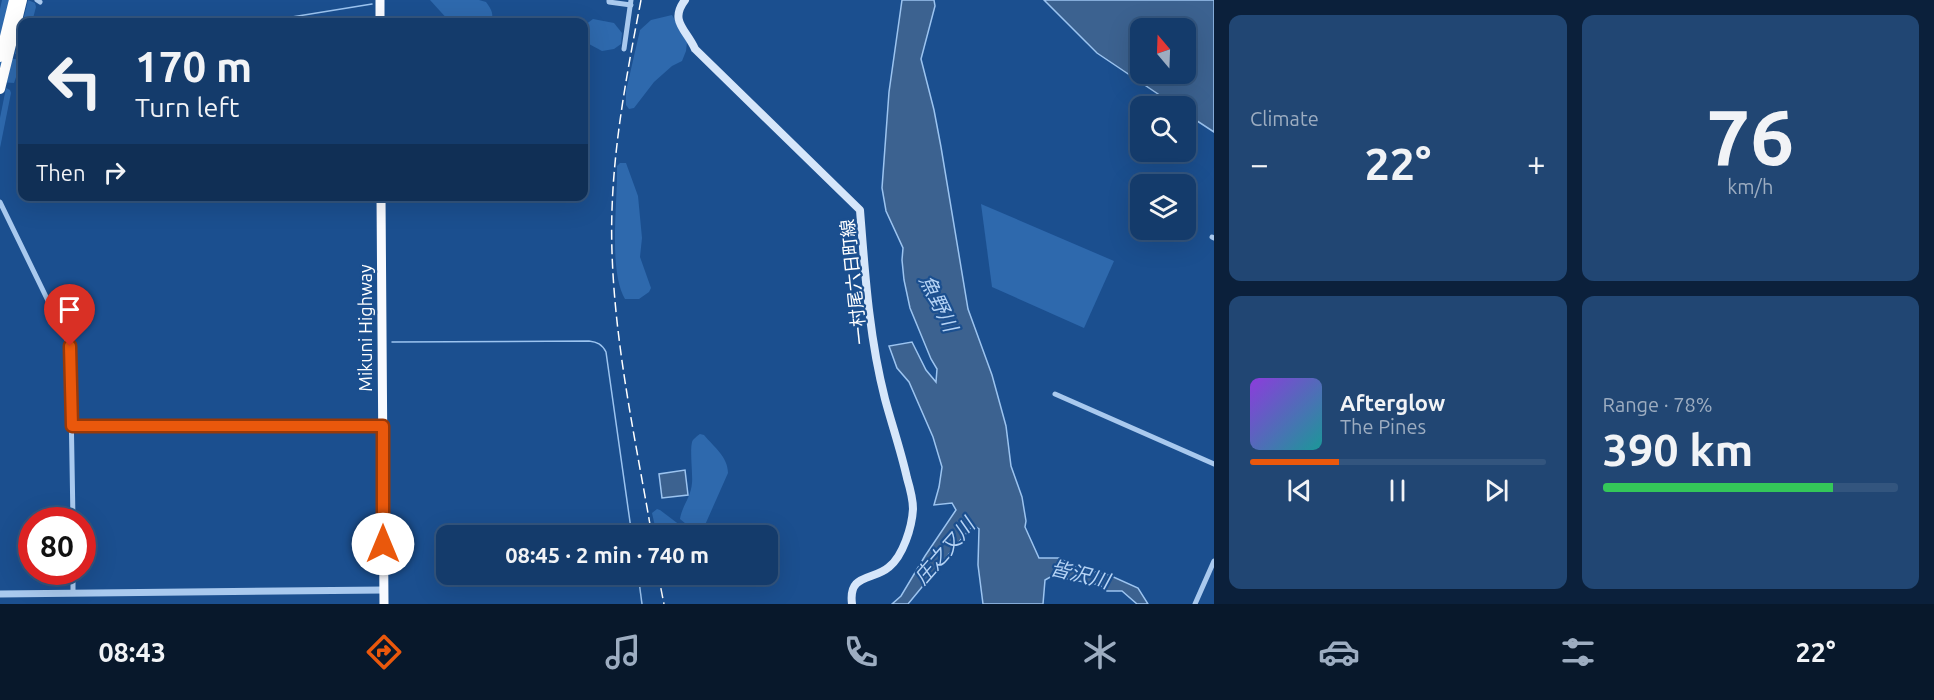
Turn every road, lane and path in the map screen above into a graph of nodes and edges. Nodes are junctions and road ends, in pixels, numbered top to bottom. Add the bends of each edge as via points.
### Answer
1 (14, 0) edge
2 (22, 0) edge
3 (380, 0) edge
4 (609, 0) edge
5 (685, 0) edge
6 (631, 2) edge
7 (380, 18) edge
8 (624, 49) dead end
9 (3, 55) edge
10 (0, 89) edge
11 (381, 201) edge
12 (0, 202) edge
13 (1055, 394) dead end
14 (72, 426) junction
15 (383, 426) junction
16 (1214, 464) edge
17 (72, 507) edge
18 (1214, 561) edge
19 (73, 585) edge
20 (384, 590) junction
21 (73, 592) junction
22 (0, 594) edge
23 (384, 604) edge
24 (852, 604) edge
25 (1195, 604) edge

1 - 9 highway
2 - 9 highway
3 - 7 highway
4 - 6 street
5 - 24 main road, 一村尾六日町線 via 677,19 695,49 860,210 871,326 913,509 898,558 886,570 859,580 851,596
6 - 8 street
9 - 10 highway
11 - 15 highway, Mikuni Highway
12 - 14 street via 70,346
13 - 16 street
14 - 15 street
14 - 17 street
15 - 20 highway, Mikuni Highway
18 - 25 street
19 - 21 street
20 - 21 street
20 - 23 highway, Mikuni Highway
21 - 22 street

